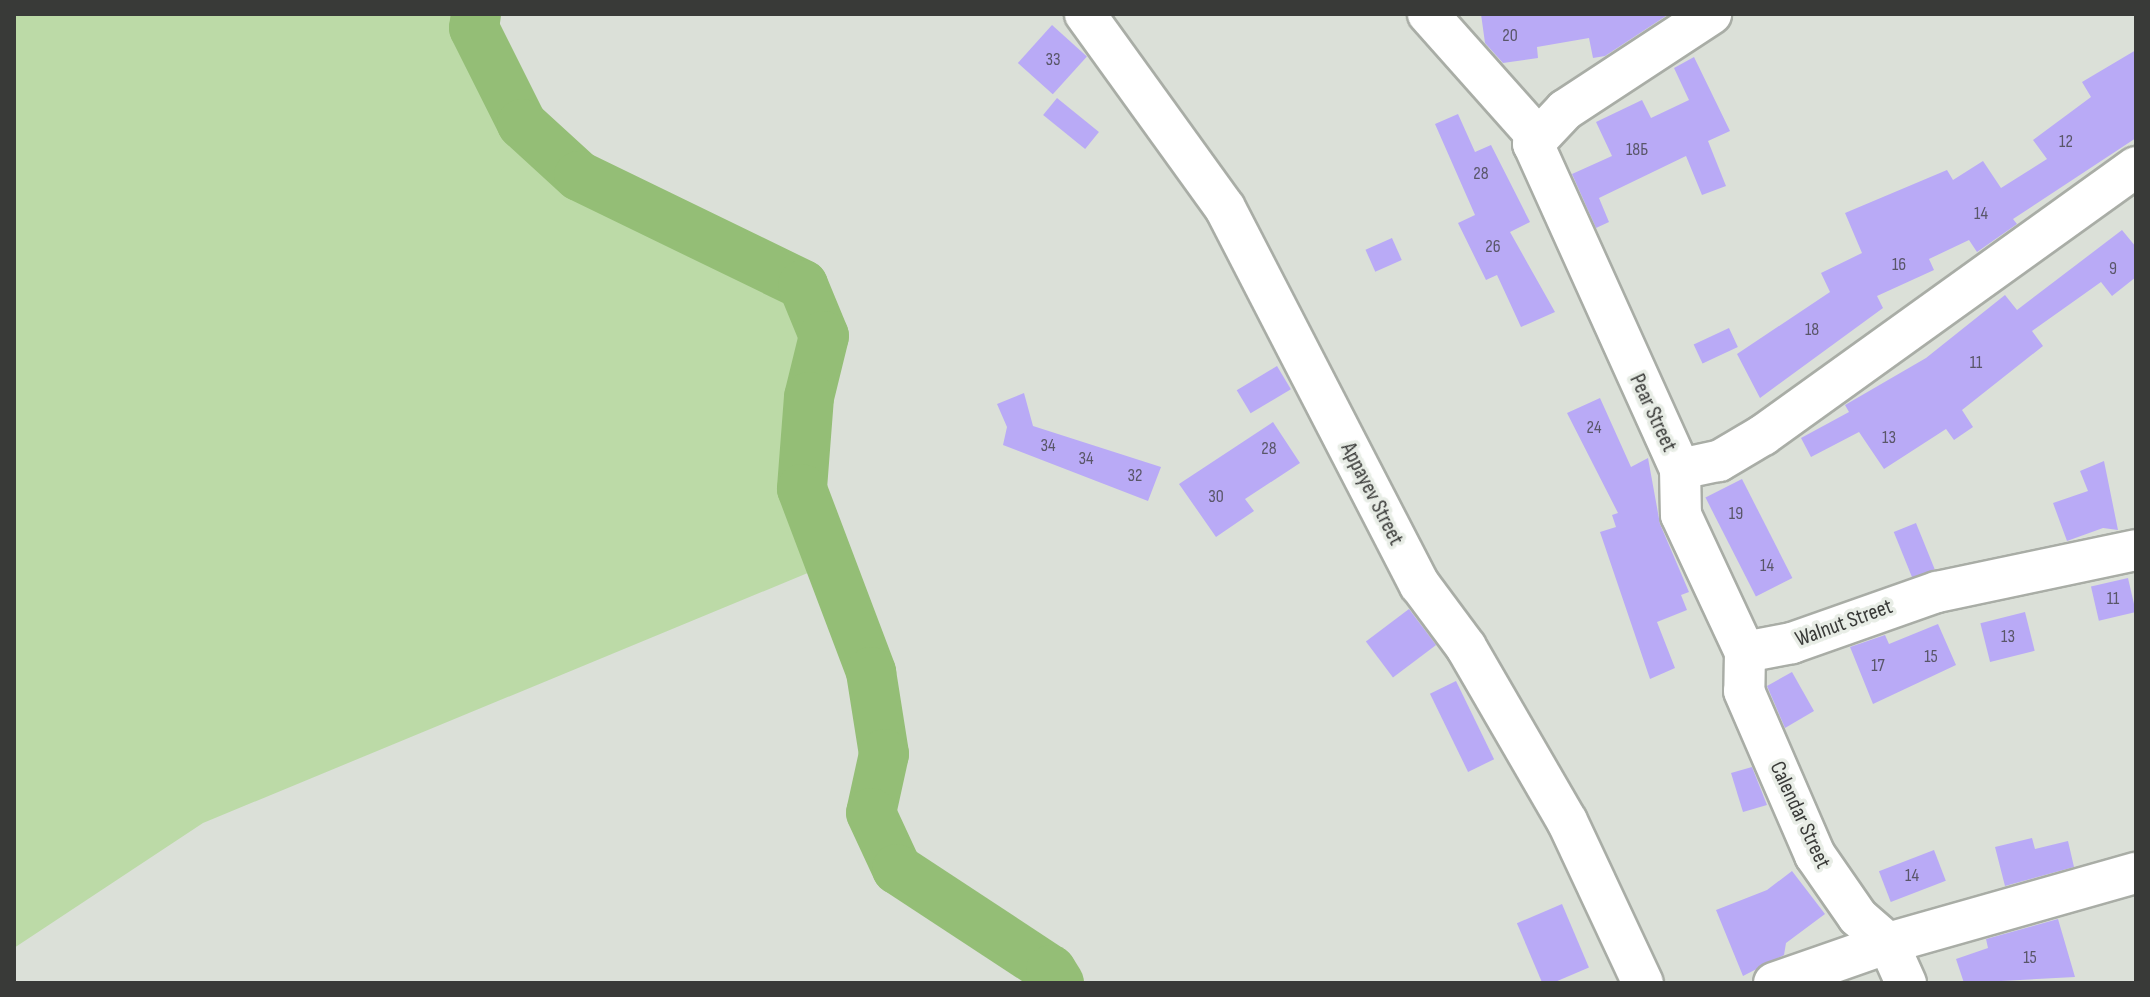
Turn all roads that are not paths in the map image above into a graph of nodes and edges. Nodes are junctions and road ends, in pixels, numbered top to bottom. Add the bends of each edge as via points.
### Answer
1 (1085, 14) edge
2 (1428, 14) edge
3 (1711, 14) edge
4 (1535, 134) junction
5 (2136, 167) edge
6 (1680, 469) junction
7 (2136, 550) edge
8 (1745, 652) junction
9 (2136, 873) edge
10 (1888, 943) junction
11 (1643, 983) edge
12 (1774, 983) edge
13 (1906, 983) edge

1 - 11 street, Appayev Street via 1225,208 1420,585 1466,647 1567,821
2 - 4 street
3 - 4 street
4 - 6 street, Pear Street via 1535,153 1551,192
5 - 6 street, Pear Street via 1763,435 1719,461
6 - 8 street via 1681,515
7 - 8 street, Walnut Street via 1937,592 1792,643
8 - 10 street, Calendar Street via 1744,691 1810,844 1858,917
9 - 10 street
10 - 12 street
10 - 13 street

